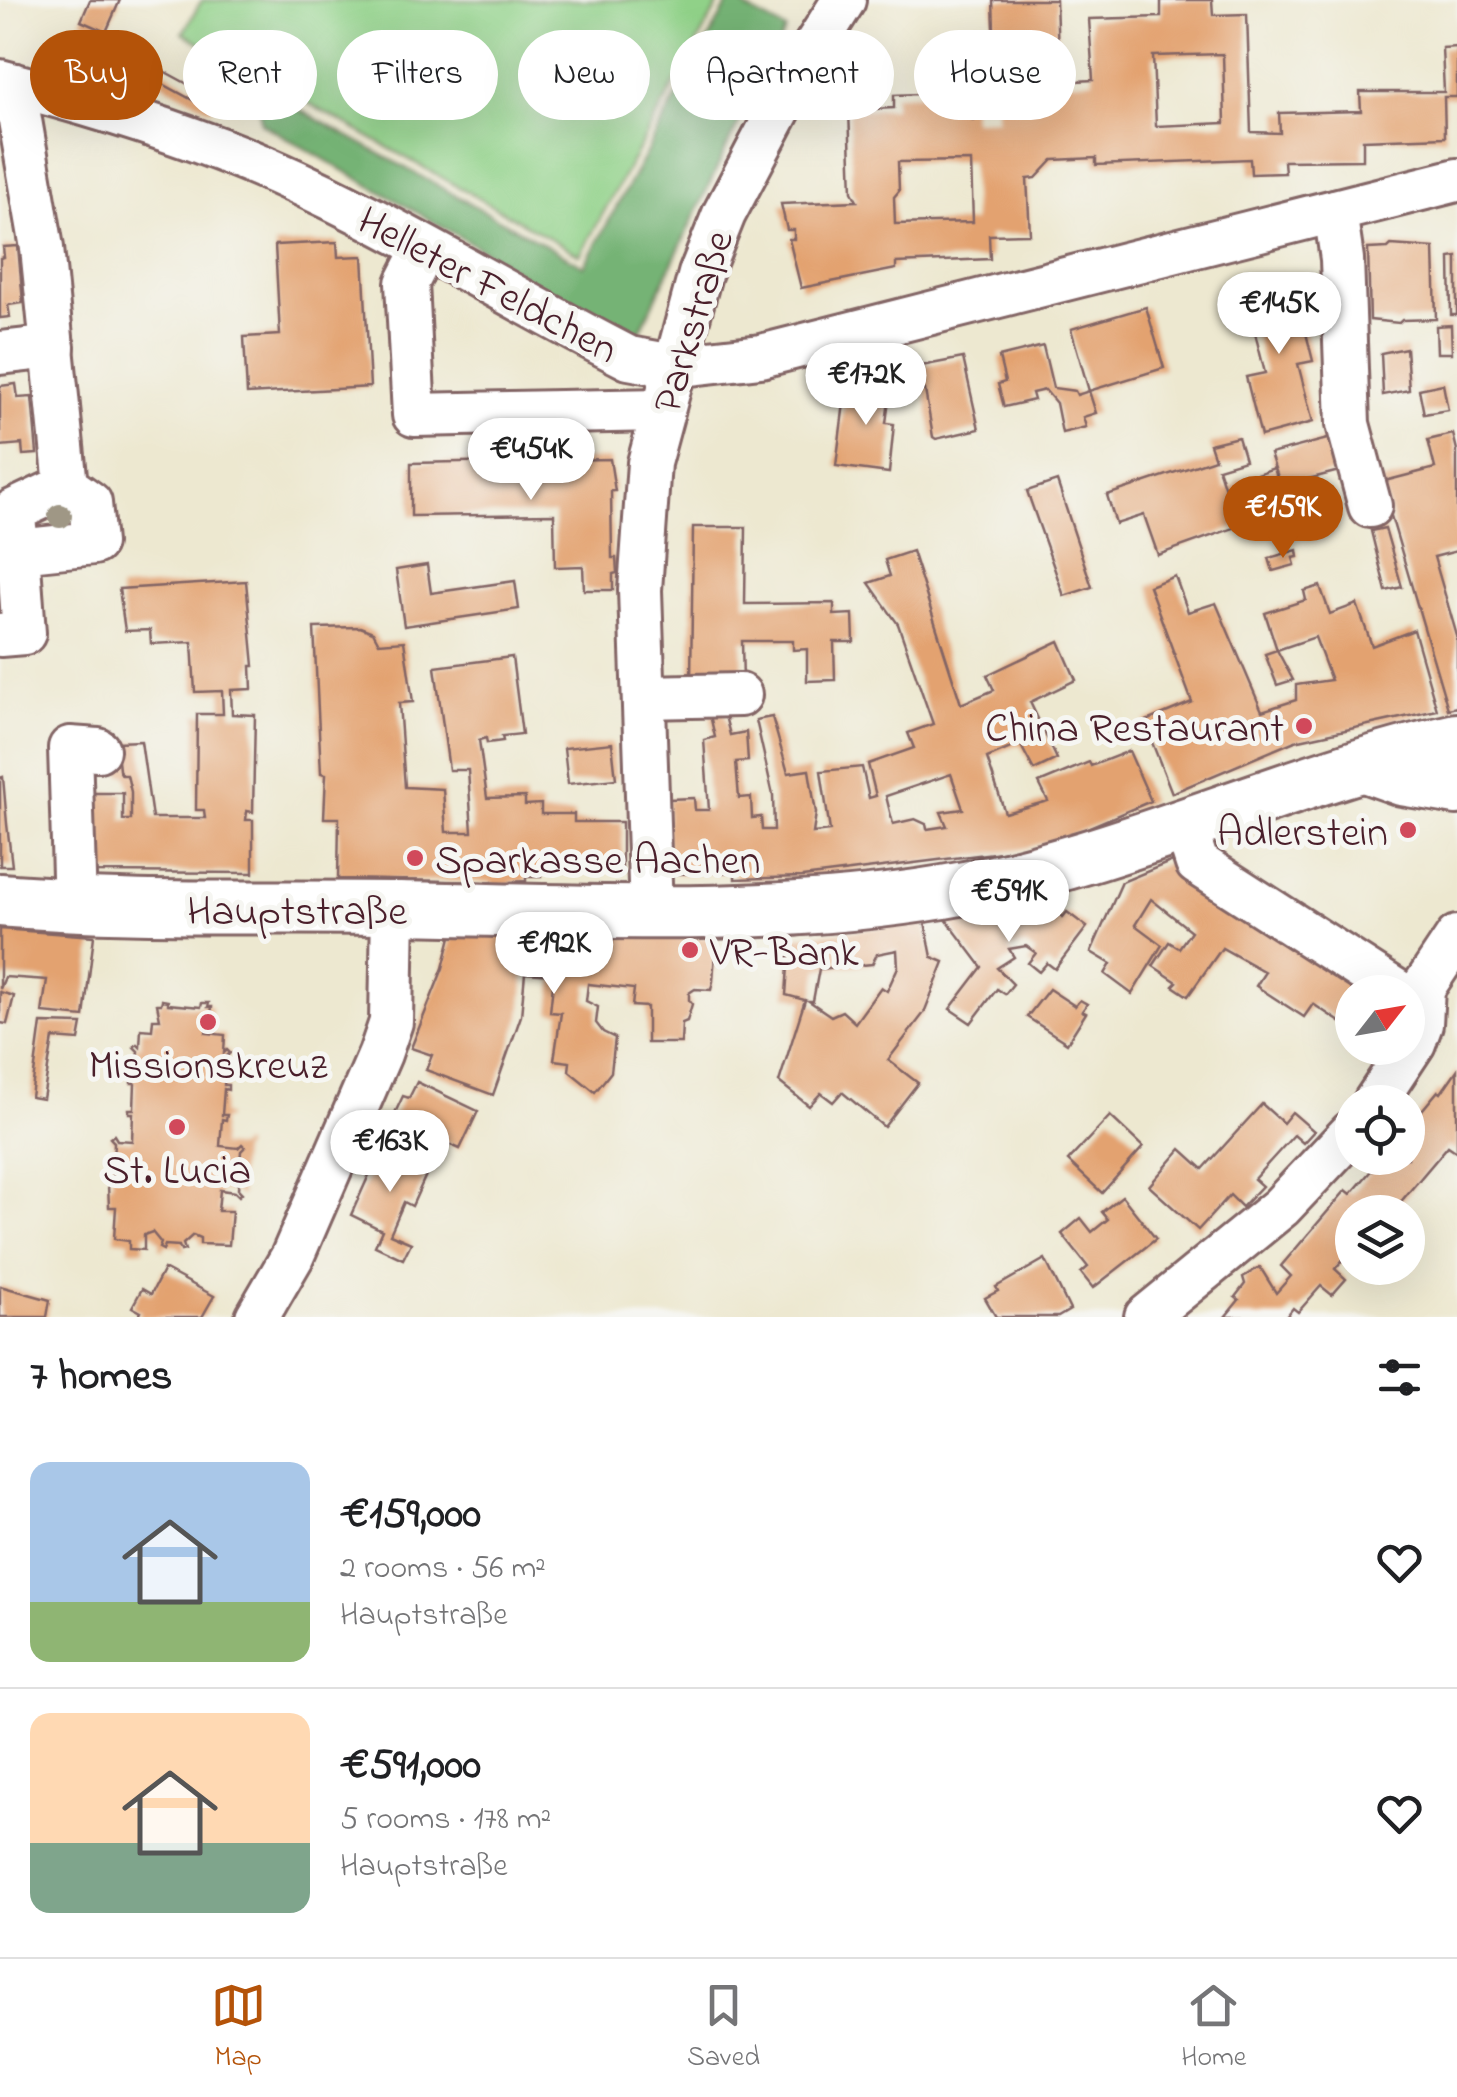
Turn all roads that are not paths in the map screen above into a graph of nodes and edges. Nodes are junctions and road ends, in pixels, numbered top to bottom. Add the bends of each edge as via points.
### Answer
1 (844, 0) edge
2 (7, 83) edge
3 (1457, 180) edge
4 (1335, 211) junction
5 (425, 248) junction
6 (53, 347) junction
7 (0, 353) edge
8 (674, 366) junction
9 (662, 410) junction
10 (66, 486) junction
11 (1370, 506) dead end
12 (18, 551) junction
13 (0, 635) edge
14 (740, 695) dead end
15 (644, 697) junction
16 (1457, 740) edge
17 (98, 750) dead end
18 (1364, 766) junction
19 (1457, 788) edge
20 (1184, 826) junction
21 (0, 900) edge
22 (75, 906) junction
23 (393, 908) junction
24 (651, 912) junction
25 (1457, 937) edge
26 (1371, 975) edge
27 (1425, 985) edge
28 (1335, 1150) edge
29 (257, 1317) edge
30 (1146, 1317) edge

1 - 8 street, Parkstraße via 724,214
2 - 5 street, Helleter Feldchen via 221,150
2 - 6 street via 42,248
3 - 4 street, Helleter Feldchen
4 - 8 street, Helleter Feldchen via 761,356
4 - 11 street via 1348,424
5 - 8 street, Helleter Feldchen via 629,358
5 - 9 street via 406,282 414,415
6 - 7 street
6 - 10 street
8 - 9 street, Parkstraße
9 - 15 street, Parkstraße via 643,522
10 - 12 street via 13,511
10 - 12 street via 90,503 94,543
12 - 13 street via 24,633
14 - 15 street
15 - 24 street, Parkstraße
16 - 18 main road, Hauptstraße
17 - 22 street via 70,748
18 - 19 main road
18 - 20 main road, Hauptstraße
20 - 24 main road, Hauptstraße via 945,891 865,902
20 - 26 street via 1197,863
21 - 22 main road, Hauptstraße
22 - 23 main road, Hauptstraße
23 - 24 main road, Hauptstraße
23 - 29 street via 390,1022 380,1054 292,1257
25 - 27 street
28 - 30 street via 1282,1206

